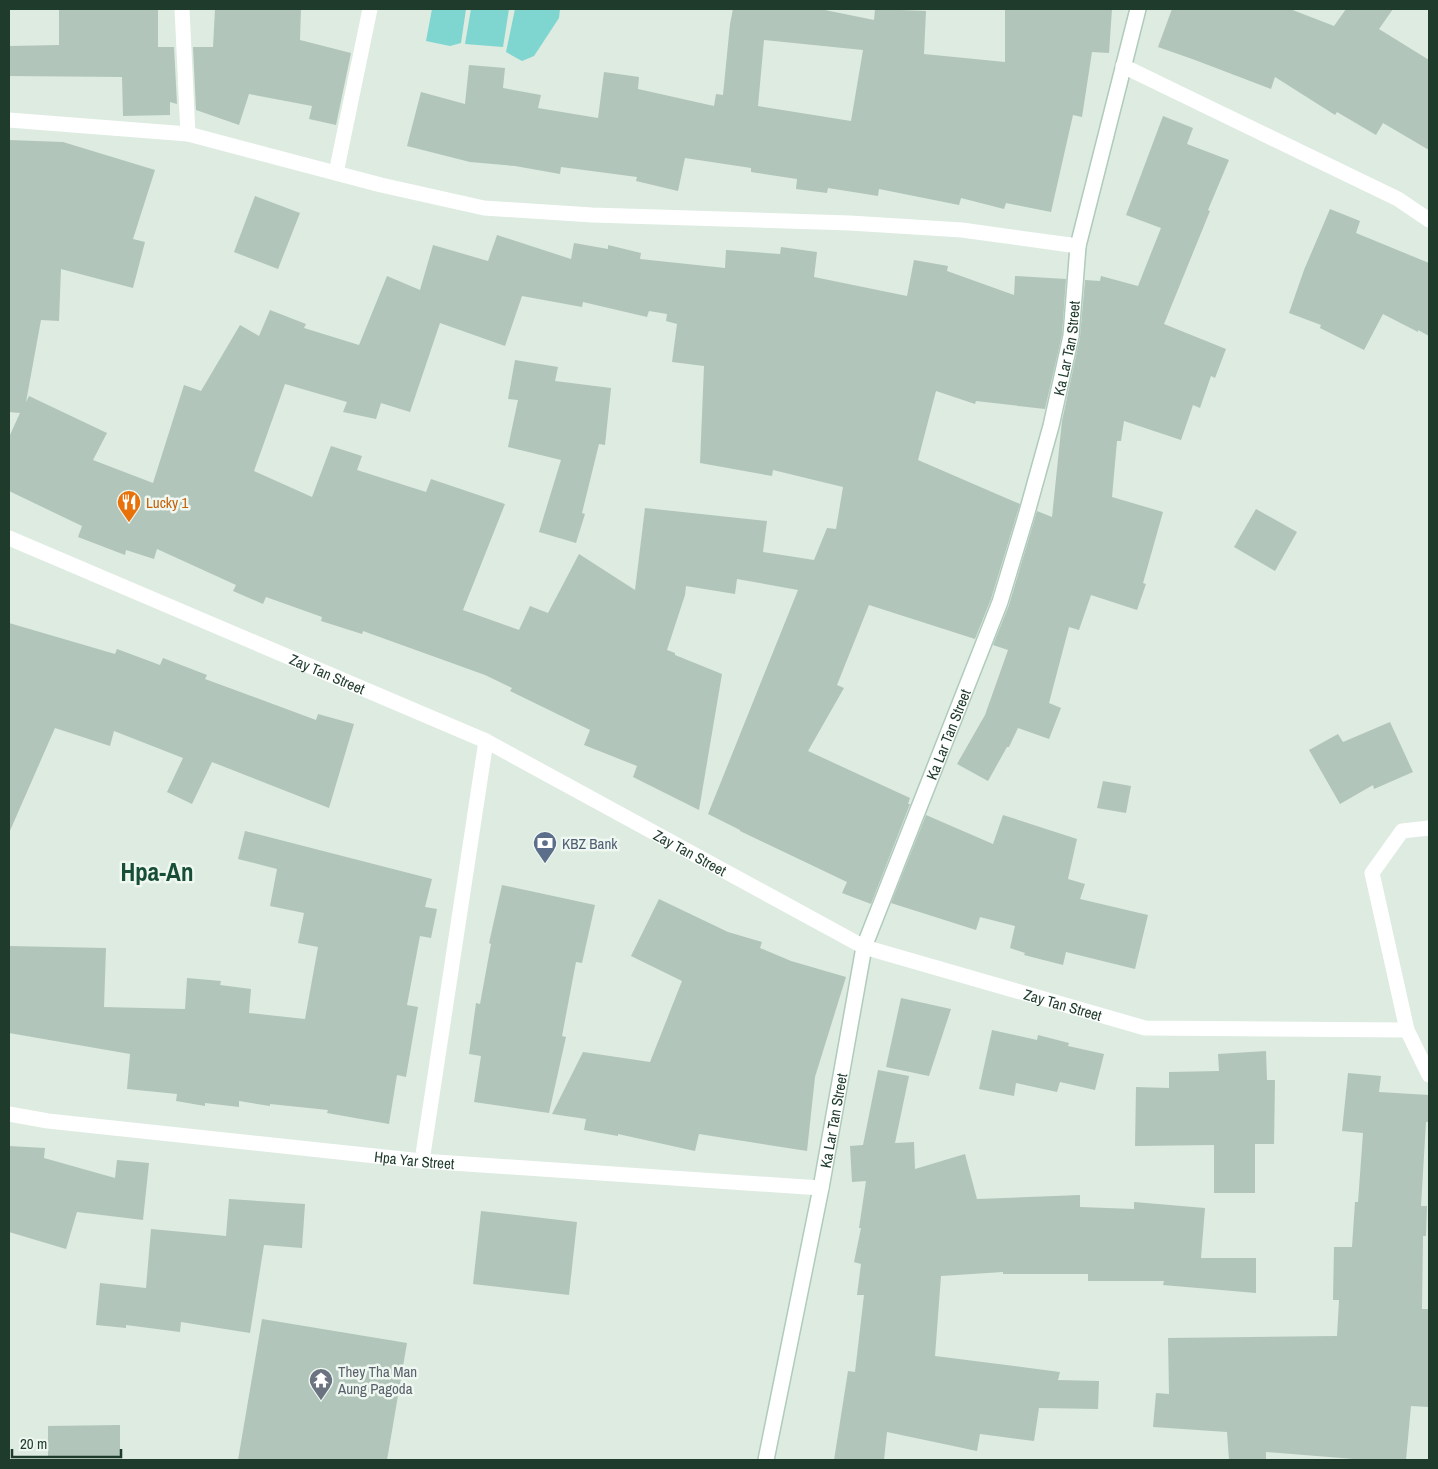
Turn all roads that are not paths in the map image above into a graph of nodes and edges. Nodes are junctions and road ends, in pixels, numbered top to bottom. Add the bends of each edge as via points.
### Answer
1 (182, 9) edge
2 (370, 9) edge
3 (1138, 9) edge
4 (1123, 66) junction
5 (9, 120) edge
6 (188, 134) junction
7 (336, 173) junction
8 (1429, 220) edge
9 (1078, 246) junction
10 (9, 538) edge
11 (486, 741) junction
12 (1429, 828) edge
13 (864, 947) junction
14 (1406, 1030) junction
15 (1429, 1075) edge
16 (9, 1114) edge
17 (422, 1161) junction
18 (820, 1188) junction
19 (766, 1460) edge

1 - 6 street
2 - 7 street
3 - 4 street, Ka Lar Tan Street
4 - 8 street via 1398,199
4 - 9 street, Ka Lar Tan Street
5 - 6 street
6 - 7 street
7 - 9 street via 484,208 962,230
9 - 13 street, Ka Lar Tan Street via 1071,336 1050,426 1000,602
10 - 11 street, Zay Tan Street
11 - 13 street, Zay Tan Street
11 - 17 street
12 - 14 street via 1402,831 1372,873
13 - 14 street, Zay Tan Street via 1145,1028
13 - 18 street, Ka Lar Tan Street
14 - 15 street
16 - 17 street, Hpa Yar Street
17 - 18 street, Hpa Yar Street
18 - 19 street, Ka Lar Tan Street

